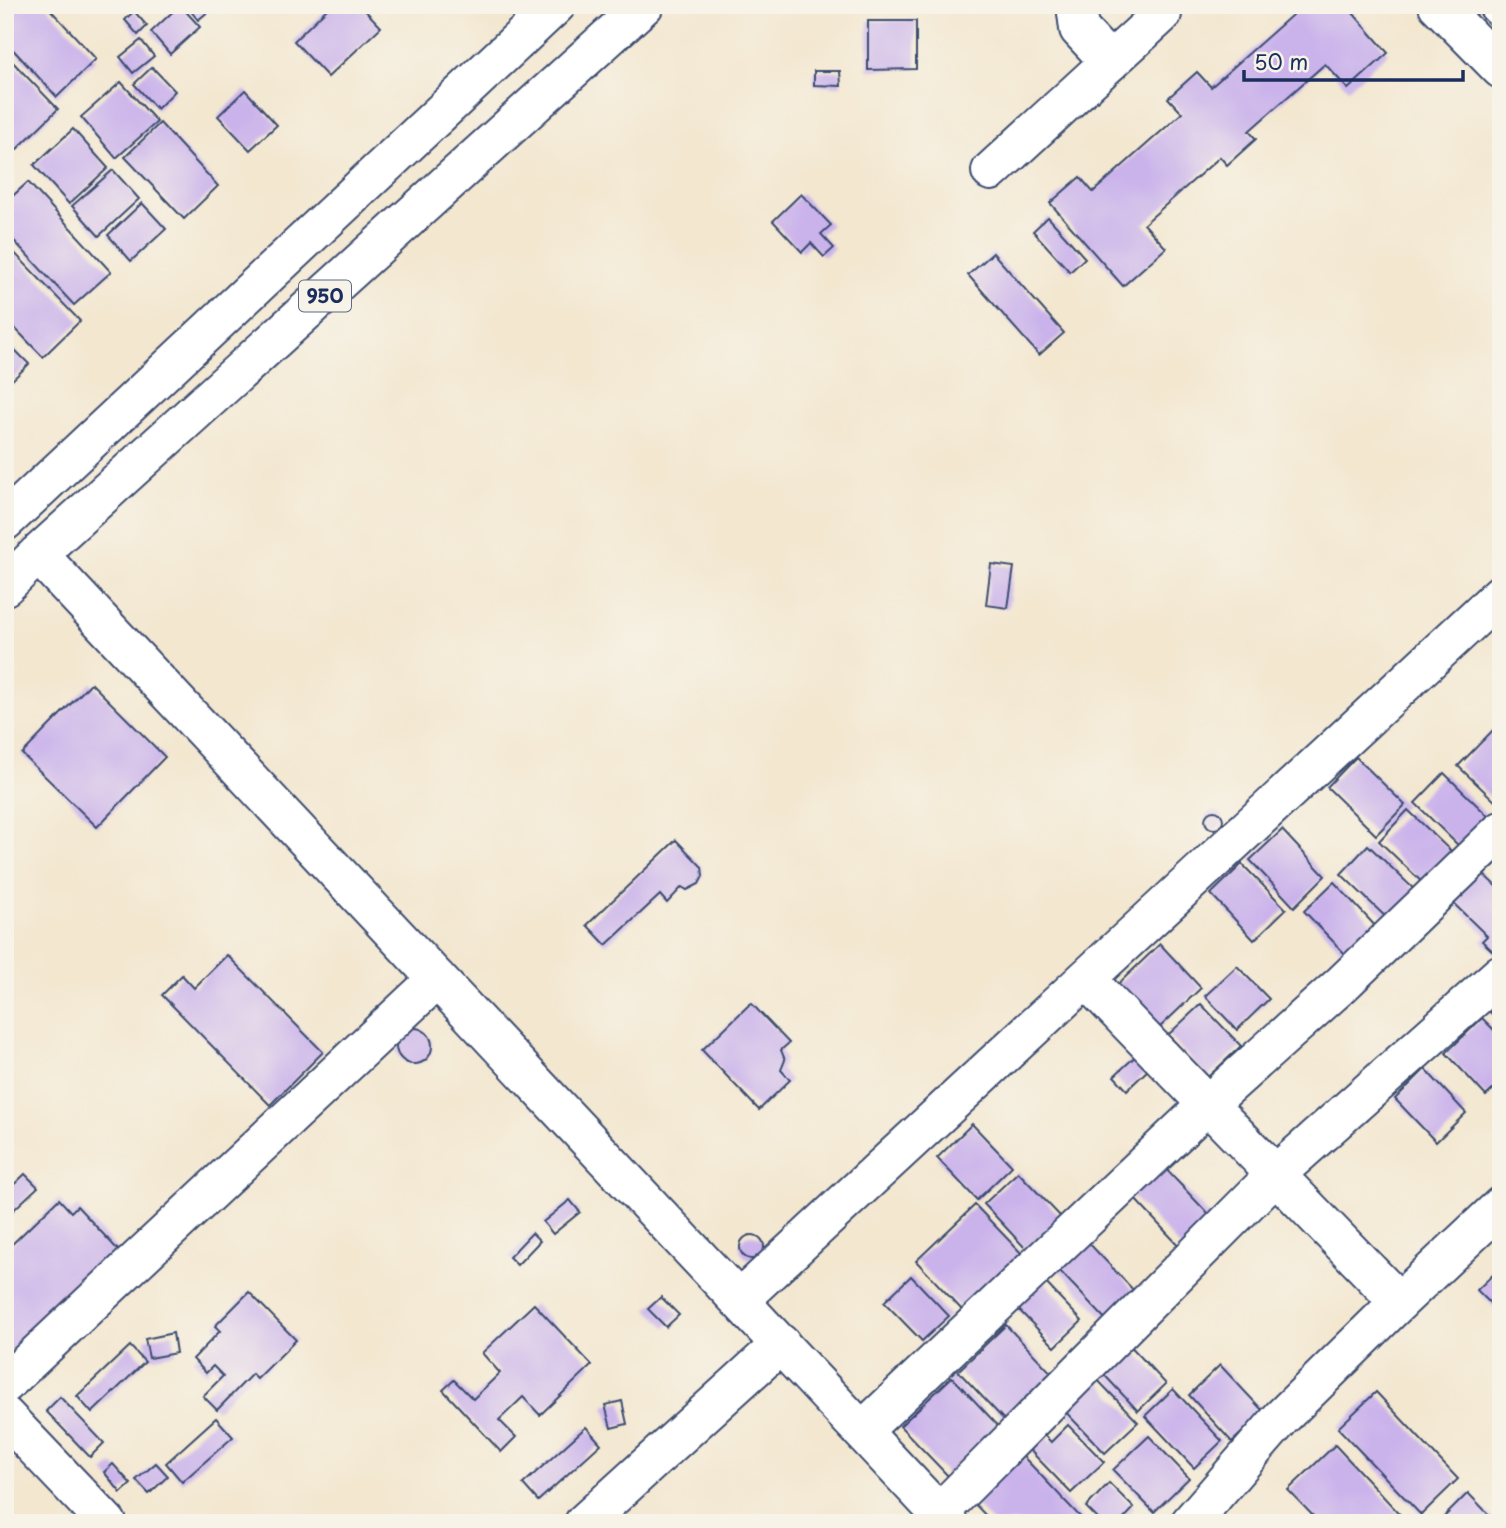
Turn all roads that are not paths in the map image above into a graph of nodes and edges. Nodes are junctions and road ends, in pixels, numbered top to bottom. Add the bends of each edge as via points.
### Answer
1 (556, 5) edge
2 (644, 5) edge
3 (1076, 5) edge
4 (1438, 5) edge
5 (1162, 8) edge
6 (1110, 62) junction
7 (1501, 69) edge
8 (990, 171) dead end
9 (270, 272) junction
10 (309, 310) junction
11 (5, 521) edge
12 (38, 554) junction
13 (5, 586) edge
14 (1501, 594) edge
15 (1501, 831) edge
16 (1501, 974) edge
17 (438, 979) junction
18 (1086, 979) junction
19 (1208, 1104) junction
20 (1276, 1174) junction
21 (1501, 1206) edge
22 (739, 1300) junction
23 (1399, 1302) junction
24 (781, 1344) junction
25 (5, 1384) edge
26 (5, 1416) edge
27 (862, 1431) junction
28 (944, 1518) edge
29 (107, 1523) edge
30 (584, 1523) edge
31 (1190, 1523) edge

1 - 9 street, 950
2 - 10 street, 950 / 950
3 - 6 street via 1079,29
4 - 7 street
5 - 6 street
6 - 8 street
9 - 10 street
9 - 11 street, 950
10 - 12 street, 950 / 950
12 - 13 street, 950 / 950
12 - 17 street
14 - 18 street
15 - 19 street via 1341,985
16 - 20 street
17 - 22 street
17 - 25 street
18 - 19 street
18 - 22 street
19 - 20 street
19 - 27 street
20 - 23 street
20 - 28 street
21 - 23 street
22 - 24 street
23 - 31 street via 1282,1417
24 - 27 street
24 - 30 street
26 - 29 street
27 - 28 street

